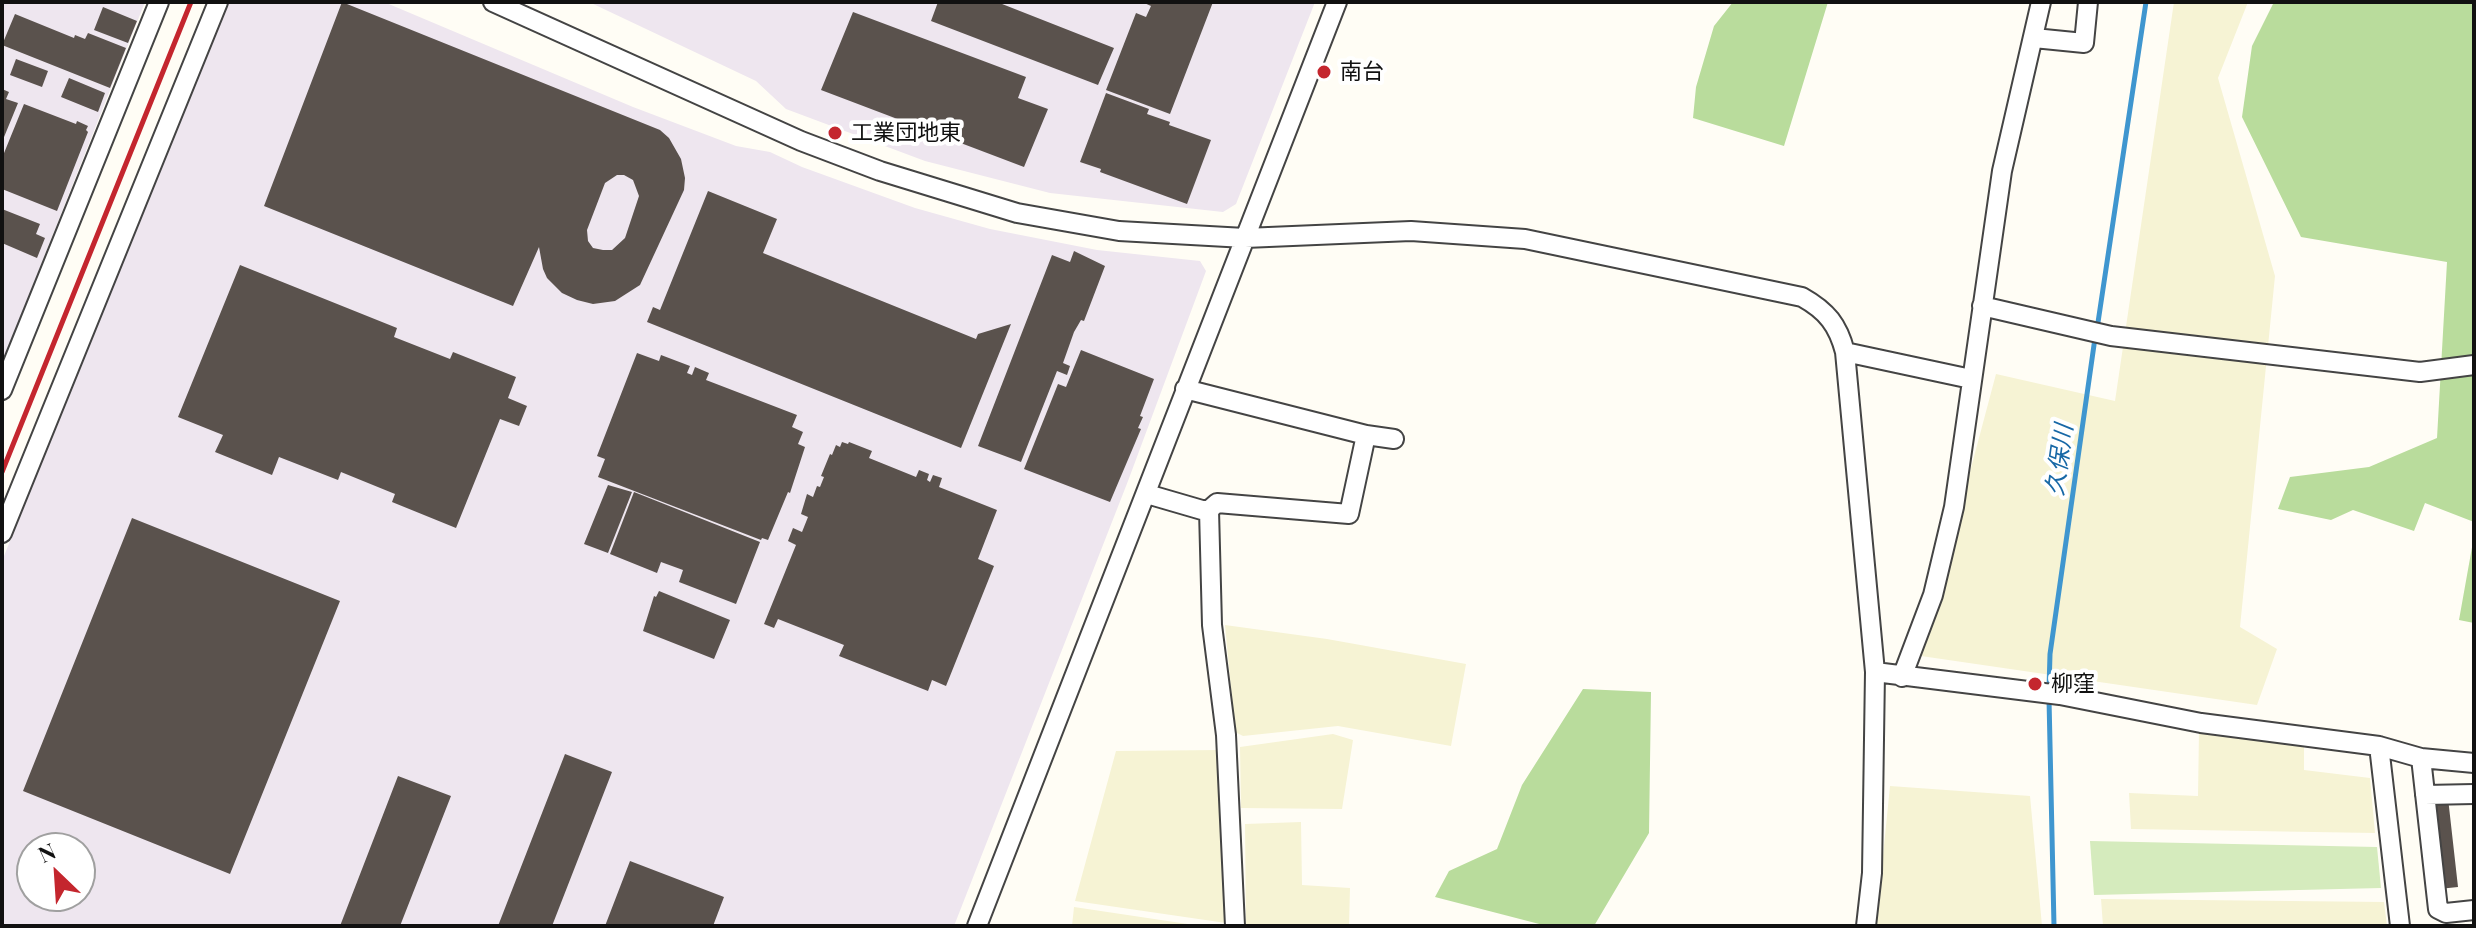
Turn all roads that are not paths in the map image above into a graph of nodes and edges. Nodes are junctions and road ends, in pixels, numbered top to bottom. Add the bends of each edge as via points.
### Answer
1 (159, 2) edge
2 (218, 2) edge
3 (493, 2) edge
4 (1337, 2) edge
5 (2041, 2) edge
6 (2088, 2) edge
7 (2034, 38) junction
8 (1245, 238) junction
9 (1982, 306) junction
10 (1845, 352) junction
11 (2474, 365) edge
12 (1971, 379) junction
13 (1185, 389) junction
14 (2, 390) edge
15 (1366, 435) junction
16 (1394, 439) dead end
17 (1147, 494) junction
18 (1209, 510) junction
19 (2, 533) edge
20 (1875, 672) junction
21 (1902, 677) junction
22 (2379, 746) junction
23 (2421, 758) junction
24 (2474, 763) edge
25 (2474, 794) edge
26 (2425, 795) junction
27 (2474, 910) edge
28 (977, 926) edge
29 (1235, 926) edge
30 (1866, 926) edge
31 (2400, 926) edge

1 - 14 street
2 - 19 street
3 - 8 street via 801,141 936,188 1017,213 1080,225
4 - 8 street
5 - 7 street
6 - 7 street via 2084,43
7 - 9 street via 2002,171
8 - 10 street via 1411,231 1525,239 1802,297 1833,321
8 - 13 street
9 - 11 street via 2111,336 2420,372
9 - 12 street
10 - 12 street
10 - 20 street
12 - 21 street via 1954,507 1933,595
13 - 15 street
13 - 17 street
15 - 16 street
15 - 18 street via 1349,514 1217,503
17 - 18 street
17 - 28 street
18 - 29 street via 1212,625 1226,735
20 - 21 street
20 - 30 street via 1872,873
21 - 22 street via 2060,695 2201,723
22 - 23 street
22 - 31 street
23 - 24 street
23 - 26 street
25 - 26 street
26 - 27 street via 2438,909

